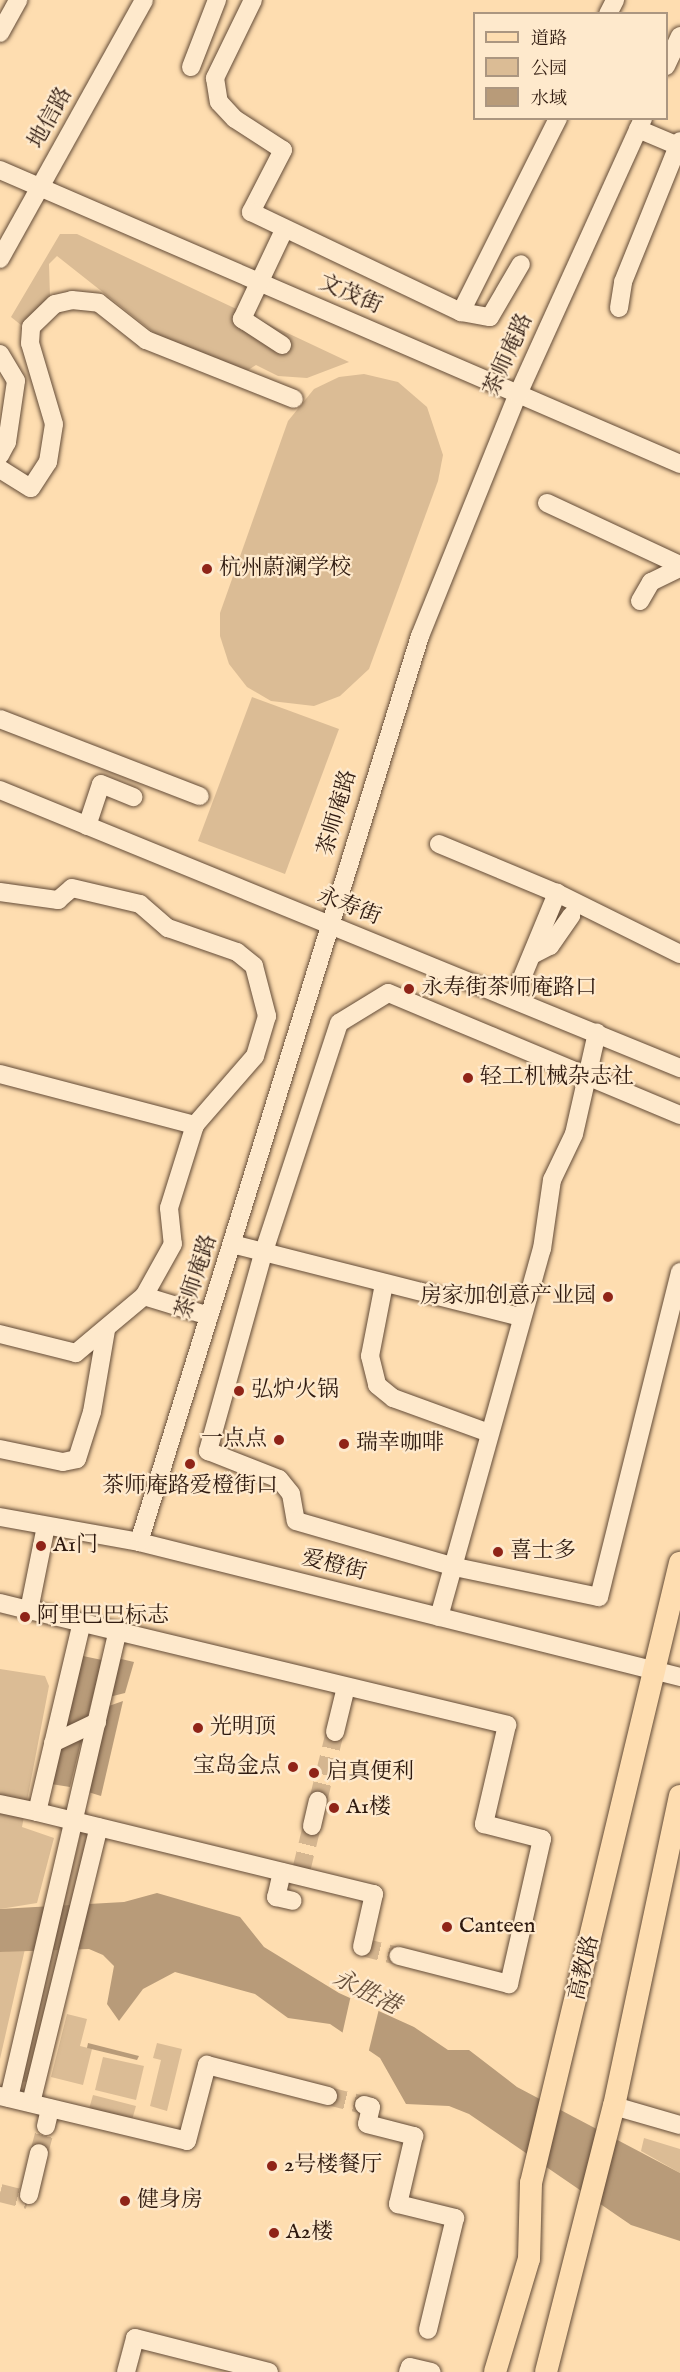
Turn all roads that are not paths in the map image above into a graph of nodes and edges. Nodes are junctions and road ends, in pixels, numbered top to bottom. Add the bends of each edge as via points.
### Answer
1 (18, 0) edge
2 (144, 0) edge
3 (217, 0) edge
4 (253, 0) edge
5 (0, 33) edge
6 (680, 36) edge
7 (668, 62) edge
8 (191, 67) dead end
9 (557, 120) edge
10 (640, 124) edge
11 (679, 144) edge
12 (0, 170) edge
13 (40, 188) junction
14 (284, 230) junction
15 (0, 259) edge
16 (521, 264) dead end
17 (258, 283) junction
18 (620, 308) dead end
19 (460, 312) junction
20 (282, 345) dead end
21 (0, 354) edge
22 (518, 394) junction
23 (294, 399) dead end
24 (0, 455) edge
25 (680, 464) edge
26 (0, 469) edge
27 (547, 503) dead end
28 (680, 566) edge
29 (640, 601) dead end
30 (0, 719) edge
31 (111, 761) junction
32 (101, 784) junction
33 (2, 795) edge
34 (200, 795) dead end
35 (133, 797) dead end
36 (87, 826) junction
37 (439, 844) dead end
38 (0, 892) edge
39 (557, 893) junction
40 (572, 916) dead end
41 (332, 927) junction
42 (534, 954) junction
43 (680, 954) edge
44 (514, 996) junction
45 (597, 1034) junction
46 (680, 1068) edge
47 (0, 1074) edge
48 (588, 1074) junction
49 (680, 1115) edge
50 (195, 1125) junction
51 (232, 1244) junction
52 (263, 1254) junction
53 (680, 1272) edge
54 (384, 1284) junction
55 (144, 1296) junction
56 (209, 1316) junction
57 (521, 1317) junction
58 (106, 1330) junction
59 (0, 1334) edge
60 (489, 1433) junction
61 (0, 1449) edge
62 (0, 1517) edge
63 (46, 1526) junction
64 (139, 1542) junction
65 (680, 1563) edge
66 (455, 1567) junction
67 (0, 1603) edge
68 (29, 1610) junction
69 (439, 1617) junction
70 (81, 1626) junction
71 (118, 1631) junction
72 (655, 1667) junction
73 (680, 1667) edge
74 (680, 1677) edge
75 (346, 1687) junction
76 (97, 1722) junction
77 (335, 1732) tunnel mouth
78 (53, 1743) junction
79 (680, 1796) edge
80 (318, 1802) tunnel mouth
81 (0, 1804) edge
82 (37, 1812) junction
83 (75, 1821) junction
84 (99, 1827) junction
85 (312, 1827) tunnel mouth
86 (282, 1872) junction
87 (293, 1901) dead end
88 (362, 1947) dead end
89 (399, 1956) tunnel mouth
90 (328, 2096) tunnel mouth
91 (4, 2097) edge
92 (31, 2103) junction
93 (364, 2105) dead end
94 (50, 2108) junction
95 (612, 2113) junction
96 (680, 2125) edge
97 (46, 2126) tunnel mouth
98 (39, 2153) tunnel mouth
99 (29, 2195) dead end
100 (428, 2330) dead end
101 (126, 2372) edge
102 (269, 2372) edge
103 (408, 2372) edge
104 (431, 2372) edge
105 (495, 2372) edge
106 (546, 2372) edge

1 - 5 street
2 - 13 street, 地信路
3 - 8 street
4 - 14 street via 215,78 219,102 235,119 283,150 251,212
6 - 7 street
9 - 19 street
10 - 11 street
10 - 22 street, 茶师庵路
11 - 18 street via 623,282
12 - 13 street, 文茂街
13 - 15 street, 地信路
13 - 17 street, 文茂街
14 - 17 street
14 - 19 street
16 - 19 street via 490,317
17 - 20 street via 242,319
17 - 22 street, 文茂街
21 - 24 street via 16,381 7,442
22 - 25 street, 文茂街
22 - 41 street, 茶师庵路 via 420,636 358,824
23 - 26 street via 146,340 99,303 72,300 55,304 31,327 30,343 54,424 48,462 31,488
27 - 28 street
28 - 29 street via 651,582
30 - 31 street
31 - 32 street
31 - 34 street
32 - 35 street
32 - 36 street
33 - 36 street, 永寿街
36 - 41 street, 永寿街
37 - 39 street
38 - 50 street via 58,900 72,888 141,904 168,928 237,952 254,966 267,1016 255,1056
39 - 42 street
39 - 43 street
40 - 42 street via 550,946
41 - 44 street, 永寿街
41 - 51 street, 茶师庵路
42 - 44 street
44 - 45 street, 永寿街
45 - 46 street, 永寿街
45 - 48 street
47 - 50 street
48 - 49 street
48 - 52 street via 388,993 339,1023
48 - 57 street via 573,1134 552,1180 542,1249
50 - 55 street via 169,1208 173,1244
51 - 52 street
51 - 56 street, 茶师庵路
52 - 54 street
52 - 66 street via 208,1450 279,1479 291,1494 296,1521
53 - 66 street via 599,1597
54 - 57 street
54 - 60 street via 370,1356 377,1385 393,1398
55 - 56 street
55 - 58 street
56 - 64 street, 茶师庵路
57 - 60 street
58 - 59 street via 76,1353
58 - 61 street via 92,1412 77,1459 63,1462
60 - 66 street
62 - 63 street, 爱橙街
63 - 64 street, 爱橙街
63 - 68 street
64 - 69 street, 爱橙街
65 - 72 main road, 高教路
66 - 69 street
67 - 68 street
68 - 70 street
69 - 72 street, 爱橙街
70 - 71 street
70 - 78 street
71 - 75 street
71 - 76 street
72 - 73 street, 爱橙街
72 - 74 street, 爱橙街
72 - 105 main road, 高教路 via 531,2183 529,2259
75 - 77 street
75 - 89 street via 507,1725 484,1824 542,1839 509,1984
76 - 78 street
76 - 83 street
78 - 82 street
79 - 95 main road
80 - 85 street
81 - 82 street
82 - 83 street
83 - 84 street
83 - 91 street via 37,1985
84 - 86 street
84 - 92 street
86 - 87 street via 276,1897
86 - 88 street via 374,1894
90 - 94 street via 207,2066 187,2141
91 - 92 street
92 - 94 street
93 - 100 street via 371,2107 367,2124 414,2136 398,2204 455,2218
94 - 97 street
95 - 96 street
95 - 106 main road
98 - 99 street
101 - 102 street via 135,2338
103 - 104 street via 410,2367

